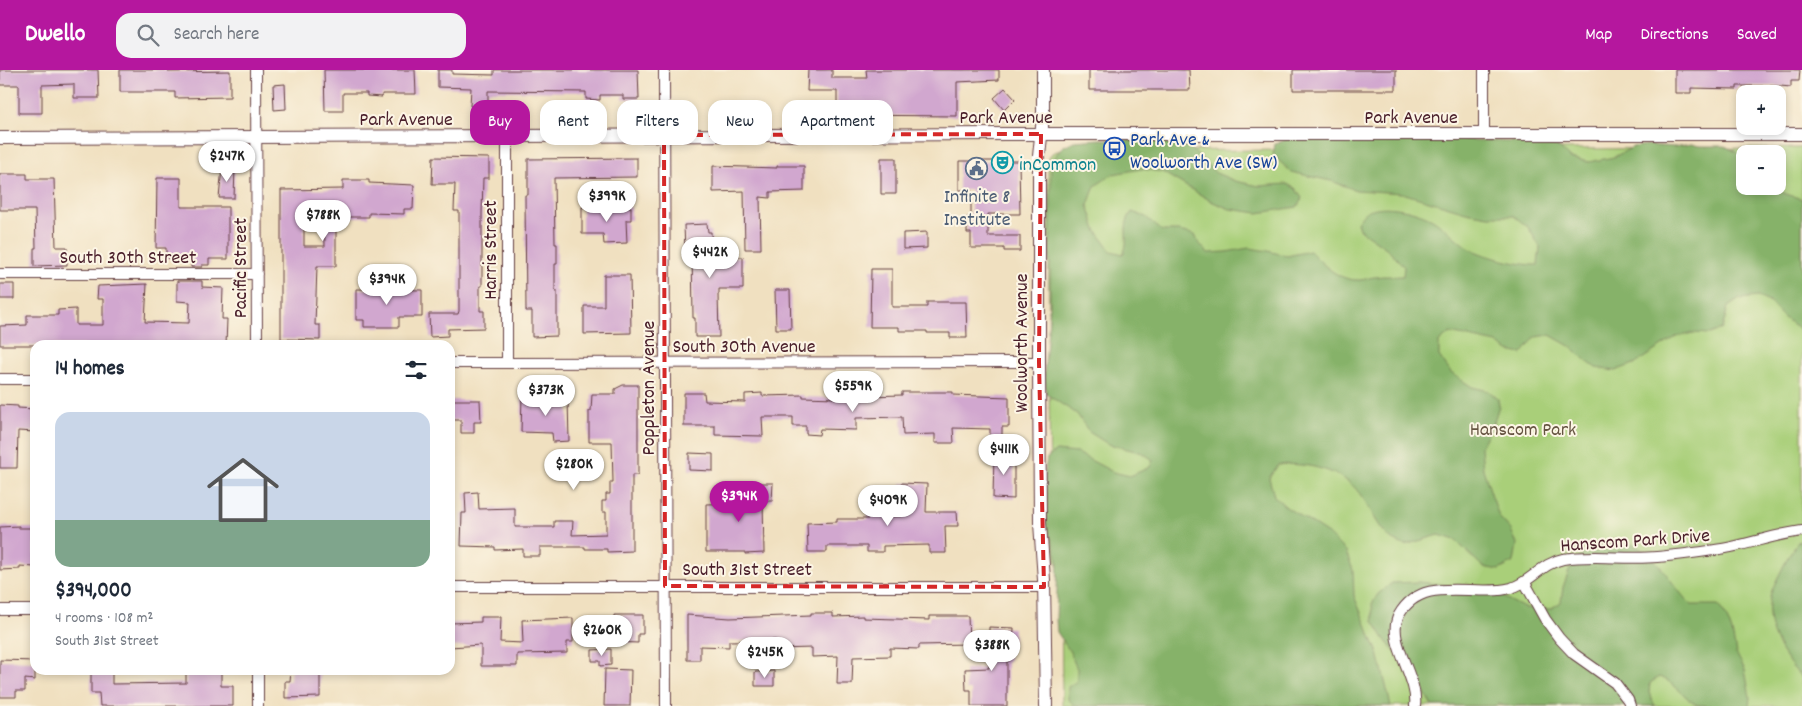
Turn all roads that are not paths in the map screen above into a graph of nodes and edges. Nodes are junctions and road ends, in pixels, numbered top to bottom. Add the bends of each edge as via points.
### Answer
1 (256, 70) edge
2 (664, 70) edge
3 (1043, 70) edge
4 (1484, 70) edge
5 (664, 100) edge
6 (1041, 134) junction
7 (1802, 134) edge
8 (1484, 135) junction
9 (470, 136) edge
10 (530, 136) edge
11 (617, 136) edge
12 (698, 136) edge
13 (256, 137) junction
14 (0, 138) edge
15 (507, 145) edge
16 (664, 145) edge
17 (0, 274) edge
18 (257, 274) junction
19 (257, 340) edge
20 (1039, 362) junction
21 (507, 363) junction
22 (665, 363) junction
23 (455, 364) edge
24 (0, 379) edge
25 (30, 379) edge
26 (1802, 530) edge
27 (1524, 583) junction
28 (665, 586) junction
29 (455, 587) edge
30 (1044, 587) junction
31 (0, 610) edge
32 (30, 610) edge
33 (258, 675) edge
34 (258, 706) edge
35 (666, 706) edge
36 (1046, 706) edge
37 (1415, 706) edge
38 (1630, 706) edge

1 - 13 street, Pacific Street
2 - 5 street, Poppleton Avenue
3 - 6 street, Woolworth Avenue
4 - 8 street
6 - 8 street, Park Avenue
6 - 12 street, Park Avenue
6 - 20 street, Woolworth Avenue
7 - 8 street, Park Avenue
9 - 13 street, Park Avenue
10 - 11 street, Park Avenue
13 - 14 street, Park Avenue
13 - 18 street, Pacific Street
15 - 21 street, Harris Street
16 - 22 street, Poppleton Avenue
17 - 18 street, South 30th Street
18 - 19 street, Pacific Street
20 - 22 street, South 30th Avenue
20 - 30 street, Woolworth Avenue via 1040,523
21 - 22 street, South 30th Avenue
21 - 23 street, South 30th Avenue
22 - 28 street, Poppleton Avenue
24 - 25 street
26 - 27 street, Hanscom Park Drive via 1693,554 1635,559 1564,559 1546,565
27 - 37 street, Hanscom Park Drive via 1496,590 1438,590 1414,599 1404,609 1398,618 1396,634 1413,684
27 - 38 street via 1559,638 1574,654 1615,683
28 - 29 street, South 31st Street
28 - 30 street, South 31st Street
28 - 35 street, Poppleton Avenue
30 - 36 street, Woolworth Avenue
31 - 32 street
33 - 34 street

